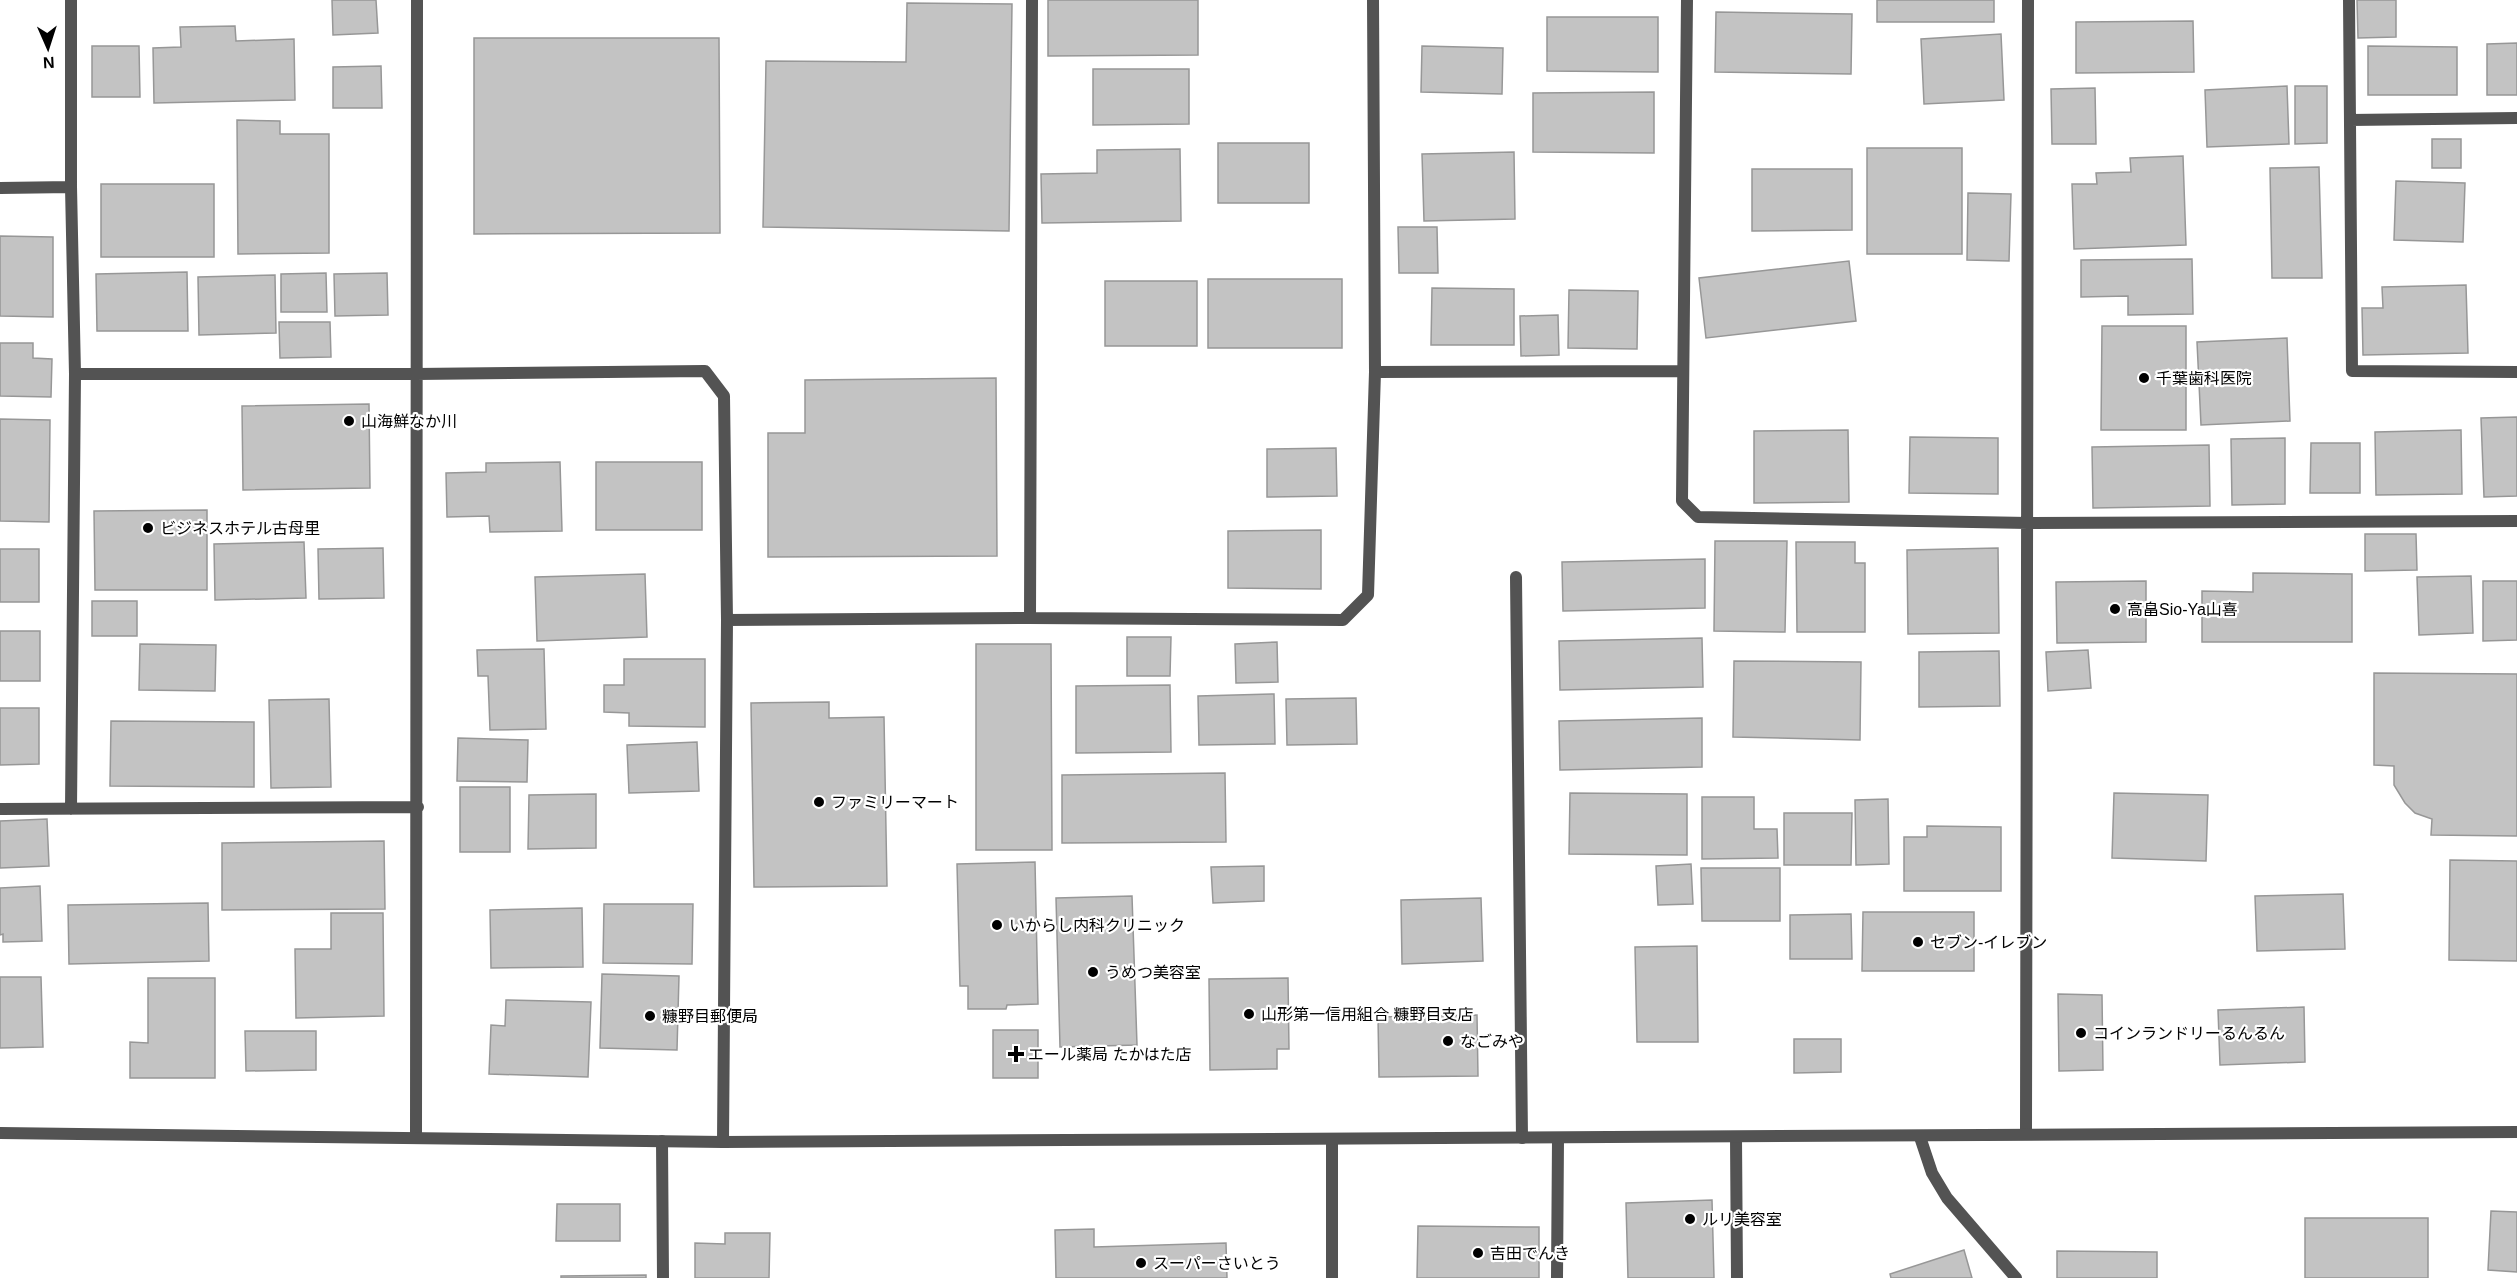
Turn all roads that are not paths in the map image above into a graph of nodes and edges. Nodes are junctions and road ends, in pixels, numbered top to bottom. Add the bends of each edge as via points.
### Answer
1 (71, 0) edge
2 (417, 0) edge
3 (1032, 0) edge
4 (1373, 0) edge
5 (1687, 0) edge
6 (2028, 0) edge
7 (2349, 0) edge
8 (2517, 118) edge
9 (2350, 120) junction
10 (0, 188) edge
11 (70, 188) junction
12 (1683, 371) junction
13 (1376, 372) junction
14 (2517, 372) edge
15 (75, 374) junction
16 (416, 374) junction
17 (2517, 521) edge
18 (2028, 523) junction
19 (1516, 577) dead end
20 (1030, 618) junction
21 (727, 620) junction
22 (418, 807) junction
23 (0, 809) edge
24 (71, 809) junction
25 (2517, 1132) edge
26 (0, 1133) edge
27 (2025, 1134) junction
28 (1736, 1137) junction
29 (1920, 1137) junction
30 (416, 1138) junction
31 (1522, 1138) junction
32 (1557, 1138) junction
33 (1332, 1140) junction
34 (662, 1141) junction
35 (723, 1142) junction
36 (663, 1278) edge
37 (1332, 1278) edge
38 (1557, 1278) edge
39 (1737, 1278) edge
40 (2016, 1278) edge

1 - 11 street
2 - 16 street
3 - 20 street
4 - 13 street
5 - 12 street
6 - 18 street
7 - 9 street
8 - 9 street
9 - 14 street via 2352,371
10 - 11 street
11 - 15 street
12 - 13 street
12 - 18 street via 1682,501 1698,517
13 - 20 street via 1368,595 1343,620
15 - 16 street
15 - 24 street
16 - 21 street via 705,371 723,396
16 - 22 street
17 - 18 street
18 - 27 street
19 - 31 street
20 - 21 street
21 - 35 street
22 - 24 street
22 - 30 street
23 - 24 street
25 - 27 street
26 - 30 street
27 - 29 street
28 - 29 street
28 - 32 street
28 - 39 street
29 - 40 street via 1932,1173 1947,1198
30 - 34 street
31 - 32 street
31 - 33 street
32 - 38 street
33 - 35 street
33 - 37 street
34 - 35 street
34 - 36 street

